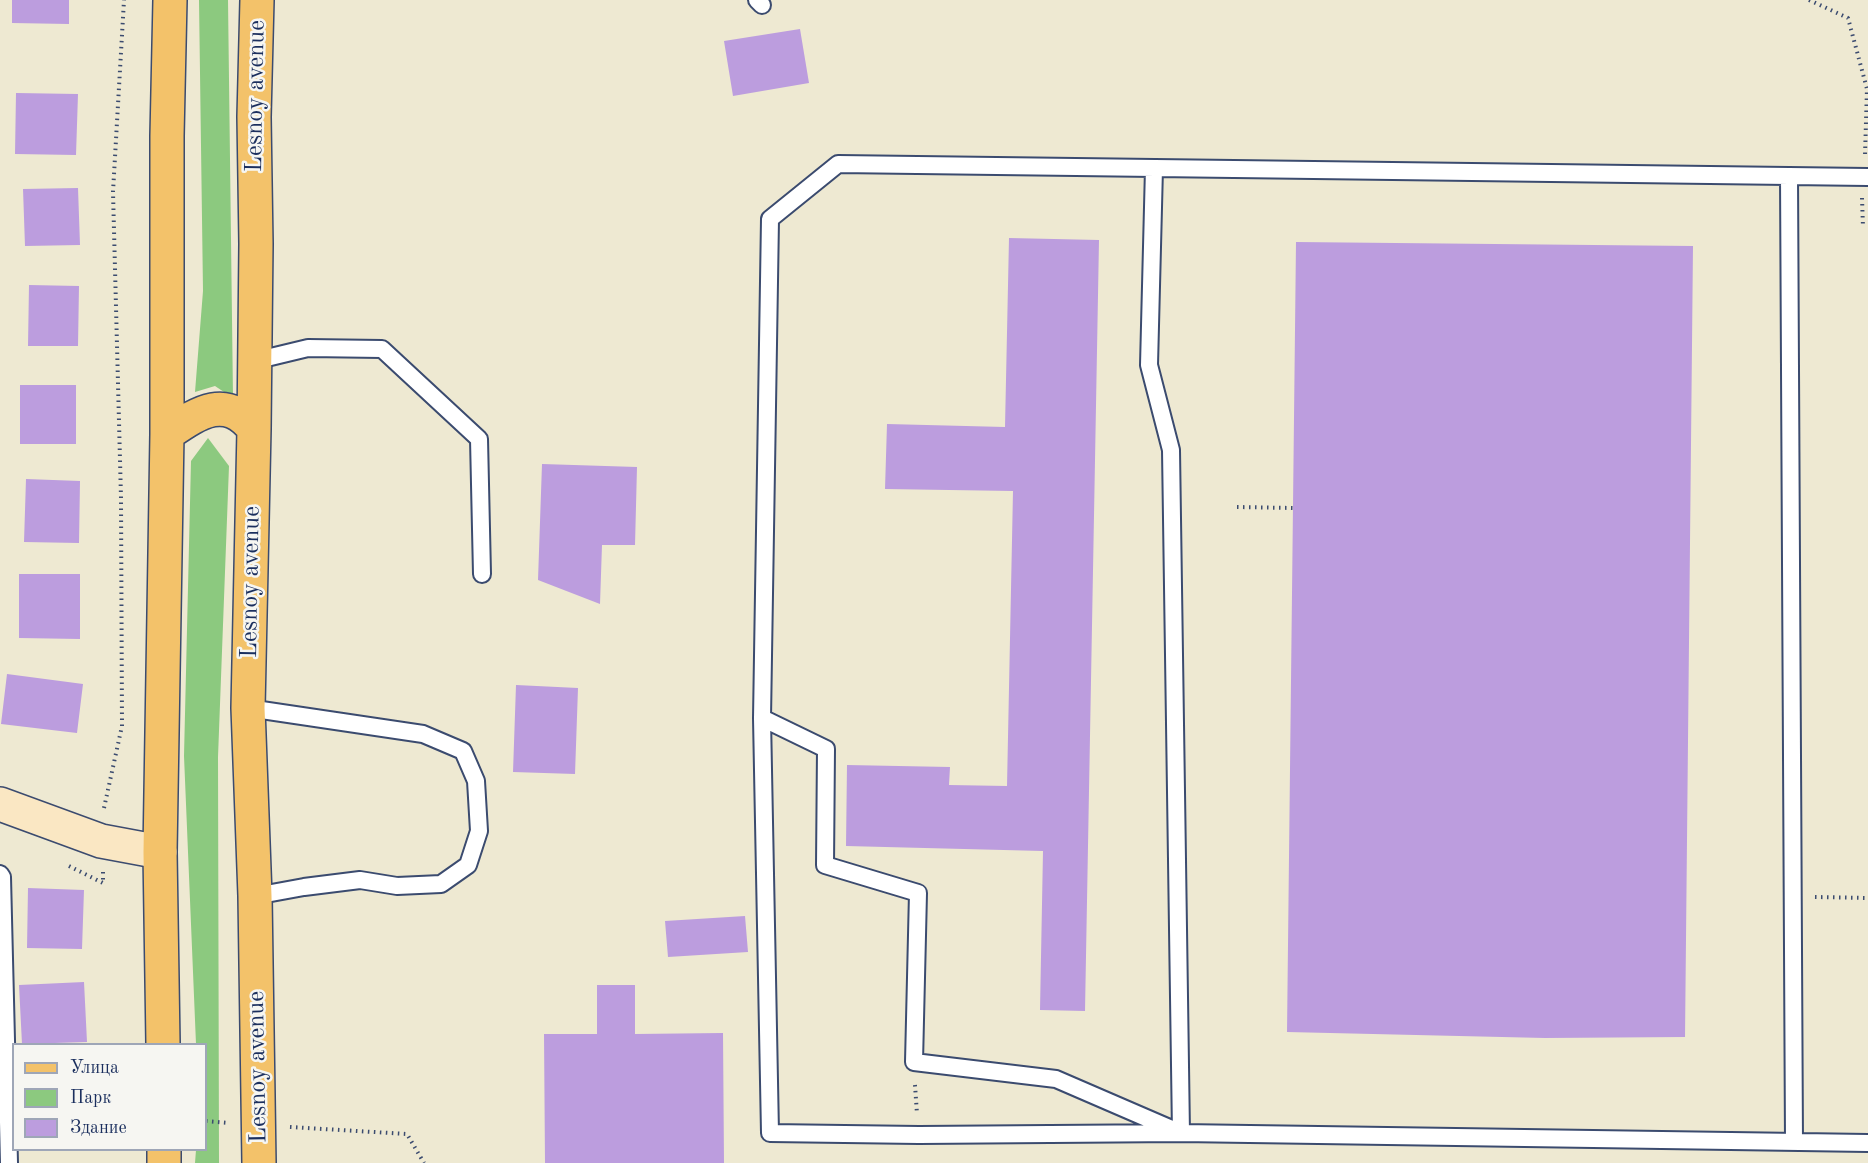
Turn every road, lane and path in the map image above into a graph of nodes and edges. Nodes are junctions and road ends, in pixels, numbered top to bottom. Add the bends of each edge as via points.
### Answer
1 (124, 0) edge
2 (170, 0) edge
3 (257, 0) edge
4 (1809, 0) edge
5 (1867, 89) edge
6 (1154, 168) junction
7 (1789, 176) junction
8 (1865, 177) edge
9 (254, 361) junction
10 (254, 429) junction
11 (167, 434) junction
12 (1236, 507) dead end
13 (1293, 508) dead end
14 (482, 574) dead end
15 (248, 708) junction
16 (762, 718) junction
17 (0, 804) edge
18 (101, 841) junction
19 (160, 852) junction
20 (0, 874) edge
21 (103, 883) dead end
22 (255, 896) junction
23 (1793, 897) junction
24 (1868, 898) edge
25 (163, 1043) edge
26 (207, 1121) edge
27 (260, 1124) junction
28 (1180, 1132) junction
29 (1794, 1142) junction
30 (1868, 1143) edge
31 (9, 1163) edge
32 (259, 1163) edge
33 (424, 1163) edge

1 - 18 path via 113,192 122,726 103,812
2 - 11 main road
3 - 9 main road, Lesnoy avenue
4 - 5 path via 1848,18
5 - 8 path
6 - 7 lane
6 - 16 lane via 838,164 770,219
6 - 28 lane via 1149,365 1171,450
7 - 8 lane
7 - 23 lane
9 - 10 main road, Lesnoy avenue
9 - 14 lane via 308,348 382,349 479,439
10 - 11 main road via 243,416 219,408 195,415
10 - 15 main road, Lesnoy avenue
11 - 19 main road
12 - 13 path
15 - 22 main road, Lesnoy avenue
15 - 22 lane via 423,734 463,751 476,781 478,831 468,865 441,884 397,886 360,880
16 - 28 lane via 826,749 825,865 918,893 914,1062 1056,1079
16 - 28 lane via 770,1133
17 - 18 main road
18 - 19 main road
18 - 21 path
19 - 25 main road
20 - 31 lane
22 - 27 main road, Lesnoy avenue
23 - 24 path
23 - 29 lane
26 - 27 path
27 - 32 main road, Lesnoy avenue
27 - 33 path via 407,1134
28 - 29 lane
29 - 30 lane

